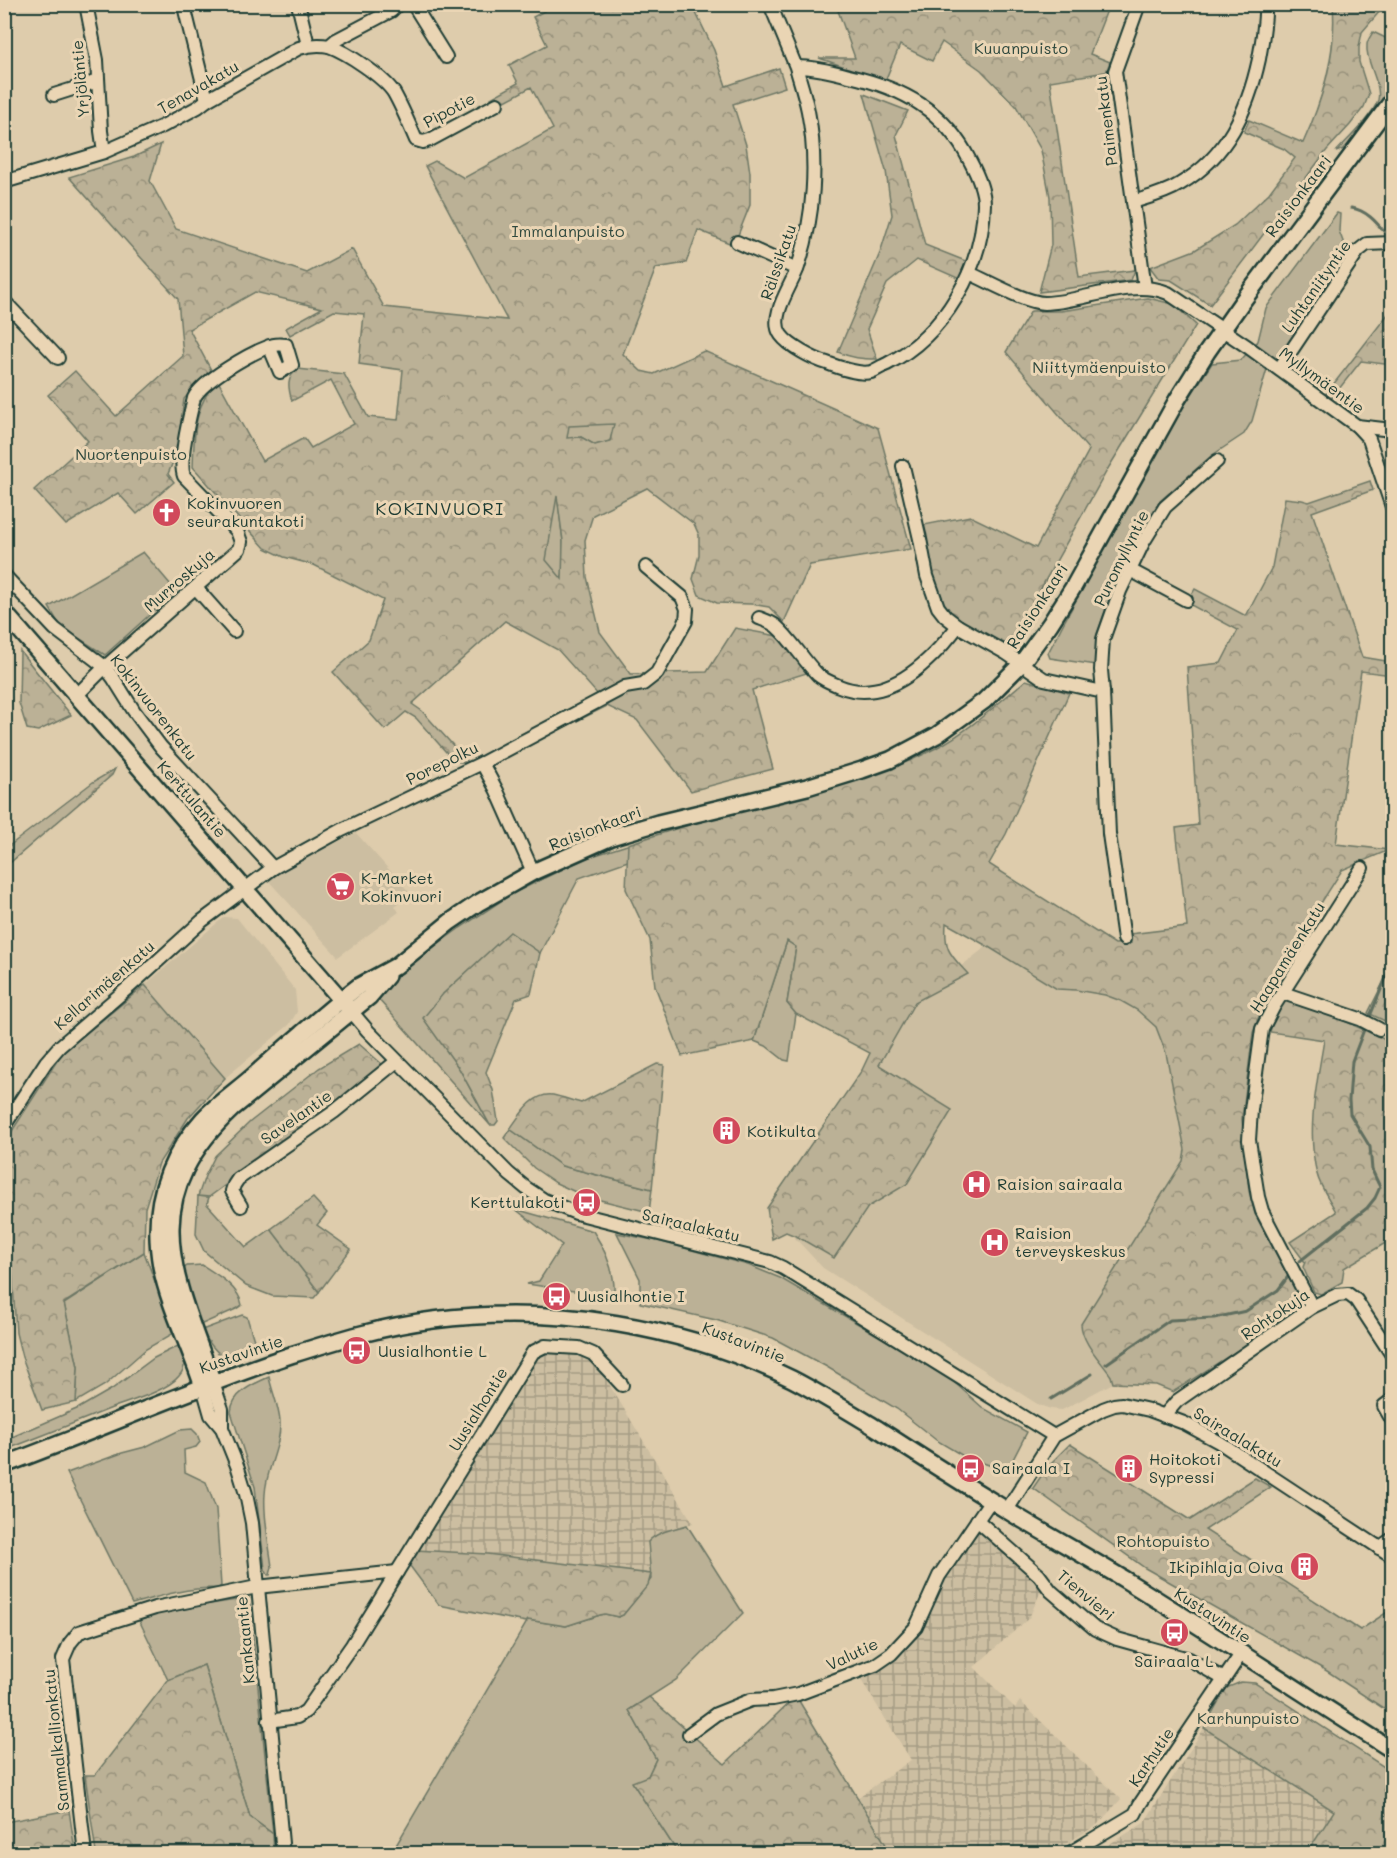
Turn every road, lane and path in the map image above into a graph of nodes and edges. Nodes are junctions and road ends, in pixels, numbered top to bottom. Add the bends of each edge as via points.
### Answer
1 (86, 4) edge
2 (185, 4) edge
3 (298, 4) edge
4 (398, 4) edge
5 (413, 4) edge
6 (770, 4) edge
7 (1139, 4) edge
8 (1265, 4) edge
9 (308, 45) junction
10 (329, 46) junction
11 (446, 57) dead end
12 (796, 67) junction
13 (98, 81) junction
14 (54, 95) dead end
15 (207, 100) junction
16 (1392, 101) edge
17 (497, 104) dead end
18 (104, 152) junction
19 (4, 182) edge
20 (1133, 202) junction
21 (737, 242) dead end
22 (1392, 243) edge
23 (797, 269) junction
24 (969, 273) junction
25 (1145, 288) junction
26 (4, 301) edge
27 (1223, 330) junction
28 (269, 346) dead end
29 (57, 358) dead end
30 (1279, 369) junction
31 (1357, 426) junction
32 (1392, 430) edge
33 (1217, 461) dead end
34 (903, 466) dead end
35 (1392, 507) edge
36 (646, 567) dead end
37 (1130, 570) junction
38 (4, 575) edge
39 (196, 588) junction
40 (1186, 600) dead end
41 (4, 612) edge
42 (759, 618) dead end
43 (958, 626) junction
44 (234, 630) dead end
45 (1021, 664) junction
46 (105, 667) junction
47 (1103, 692) junction
48 (77, 695) junction
49 (482, 763) junction
50 (273, 868) junction
51 (1362, 868) dead end
52 (533, 872) junction
53 (245, 888) junction
54 (1124, 939) dead end
55 (1282, 993) junction
56 (346, 1005) junction
57 (1379, 1029) dead end
58 (397, 1061) junction
59 (4, 1126) edge
60 (241, 1206) dead end
61 (1312, 1307) junction
62 (1392, 1355) edge
63 (208, 1385) junction
64 (622, 1385) dead end
65 (1392, 1400) edge
66 (1164, 1416) junction
67 (1392, 1420) edge
68 (1054, 1436) junction
69 (4, 1465) edge
70 (991, 1500) junction
71 (1007, 1510) junction
72 (977, 1520) junction
73 (1392, 1539) edge
74 (1379, 1548) junction
75 (1392, 1556) edge
76 (397, 1572) junction
77 (257, 1587) junction
78 (1240, 1654) junction
79 (1224, 1679) junction
80 (269, 1721) junction
81 (689, 1734) dead end
82 (1392, 1750) edge
83 (85, 1854) edge
84 (283, 1854) edge
85 (1068, 1854) edge

1 - 13 street, Yrjöläntie
2 - 15 street
3 - 9 street
4 - 10 street
5 - 11 street
6 - 12 street, Rälssikatu
7 - 20 street, Paimenkatu via 1115,71
8 - 20 street via 1252,89 1239,123 1198,172 1164,193
9 - 10 street, Tenavakatu
9 - 15 street, Tenavakatu
10 - 17 street, Pipotie via 385,81 416,140 430,140
12 - 23 street, Rälssikatu via 808,111 813,188 809,226
12 - 24 street, Rälssikatu via 814,67 871,81 911,97 939,118 962,145 977,174 984,202 980,237
13 - 14 street
13 - 18 street, Yrjöläntie
15 - 18 street, Tenavakatu via 163,126
16 - 27 main road, Raisionkaari
18 - 19 street, Tenavakatu
20 - 25 street, Paimenkatu
21 - 23 street
22 - 30 street, Luhtaniityntie via 1367,244 1358,251
23 - 24 street, Rälssikatu via 776,320 780,334 819,361 869,373 901,357 930,333
24 - 25 street via 1034,302 1045,303
25 - 27 street, Myllymäentie via 1168,293
26 - 29 street
27 - 30 street, Myllymäentie
27 - 45 main road, Raisionkaari via 1177,400 1074,586
28 - 39 street, Murroskuja via 197,390 194,398 182,470 237,531 241,542 239,549
30 - 31 street, Myllymäentie
31 - 32 street
31 - 35 street, Myllymäentie via 1369,439
33 - 37 street, Puromyllyntie via 1165,507
34 - 43 street via 933,595 945,616
36 - 49 street, Porepolku via 682,597 687,609 686,621 657,674
37 - 40 street
37 - 47 street, Puromyllyntie via 1103,639
38 - 46 street, Kokinvuorenkatu via 55,629
39 - 44 street
39 - 46 street, Murroskuja
41 - 48 main road, Kerttulantie
42 - 43 street via 774,625 820,677 857,692 883,688 914,671
43 - 45 street
45 - 47 street via 1044,679
45 - 52 main road, Raisionkaari via 961,719 890,760 807,787 614,836
46 - 48 street, Murroskuja
46 - 50 street, Kokinvuorenkatu via 161,747
47 - 54 street, Puromyllyntie via 1109,834
48 - 53 main road, Kerttulantie
49 - 50 street, Porepolku
49 - 52 street
50 - 53 street
51 - 55 street, Haapamäenkatu
52 - 56 main road, Raisionkaari via 478,903 396,966 360,986
53 - 56 main road, Kerttulantie
53 - 59 street, Kellarimäenkatu via 59,1047
55 - 57 street
55 - 61 street, Haapamäenkatu via 1263,1029 1249,1140 1262,1211
56 - 58 street, Sairaalakatu
56 - 63 main road, Raisionkaari via 204,1118 178,1152 163,1187 158,1217 165,1284
58 - 60 street, Savelantie via 334,1112 238,1179 232,1191
58 - 68 street, Sairaalakatu via 509,1174 544,1200 605,1221 770,1262
61 - 62 street, Rohtokuja via 1348,1294
61 - 66 street, Rohtokuja via 1177,1401
63 - 69 main road, Kustavintie
63 - 70 main road, Kustavintie via 386,1328 434,1320 513,1316 592,1320 670,1335 754,1362 832,1401
63 - 77 street, Kankaantie via 222,1409 222,1428 246,1494
64 - 76 street, Uusialhontie via 593,1354 579,1348 545,1346 533,1352
65 - 67 street via 1384,1406
66 - 68 street, Sairaalakatu via 1134,1406 1114,1405
66 - 74 street, Sairaalakatu via 1219,1442
68 - 71 street, Sairaalakatu
70 - 71 main road, Kustavintie
70 - 72 street, Valutie
71 - 78 main road, Kustavintie
72 - 79 street, Tienvieri via 1095,1629 1189,1659
72 - 81 street, Valutie via 939,1576 916,1627 891,1654 875,1665 798,1694 751,1700 716,1714
73 - 74 street
74 - 75 street, Sairaalakatu
76 - 77 street
76 - 80 street, Uusialhontie via 306,1711 297,1717
77 - 80 street, Kankaantie
77 - 83 street, Sammalkallionkatu via 155,1608 79,1632 70,1643 63,1659
78 - 79 street, Karhutie
78 - 82 main road, Kustavintie
79 - 85 street, Karhutie via 1135,1814
80 - 84 street, Kankaantie

